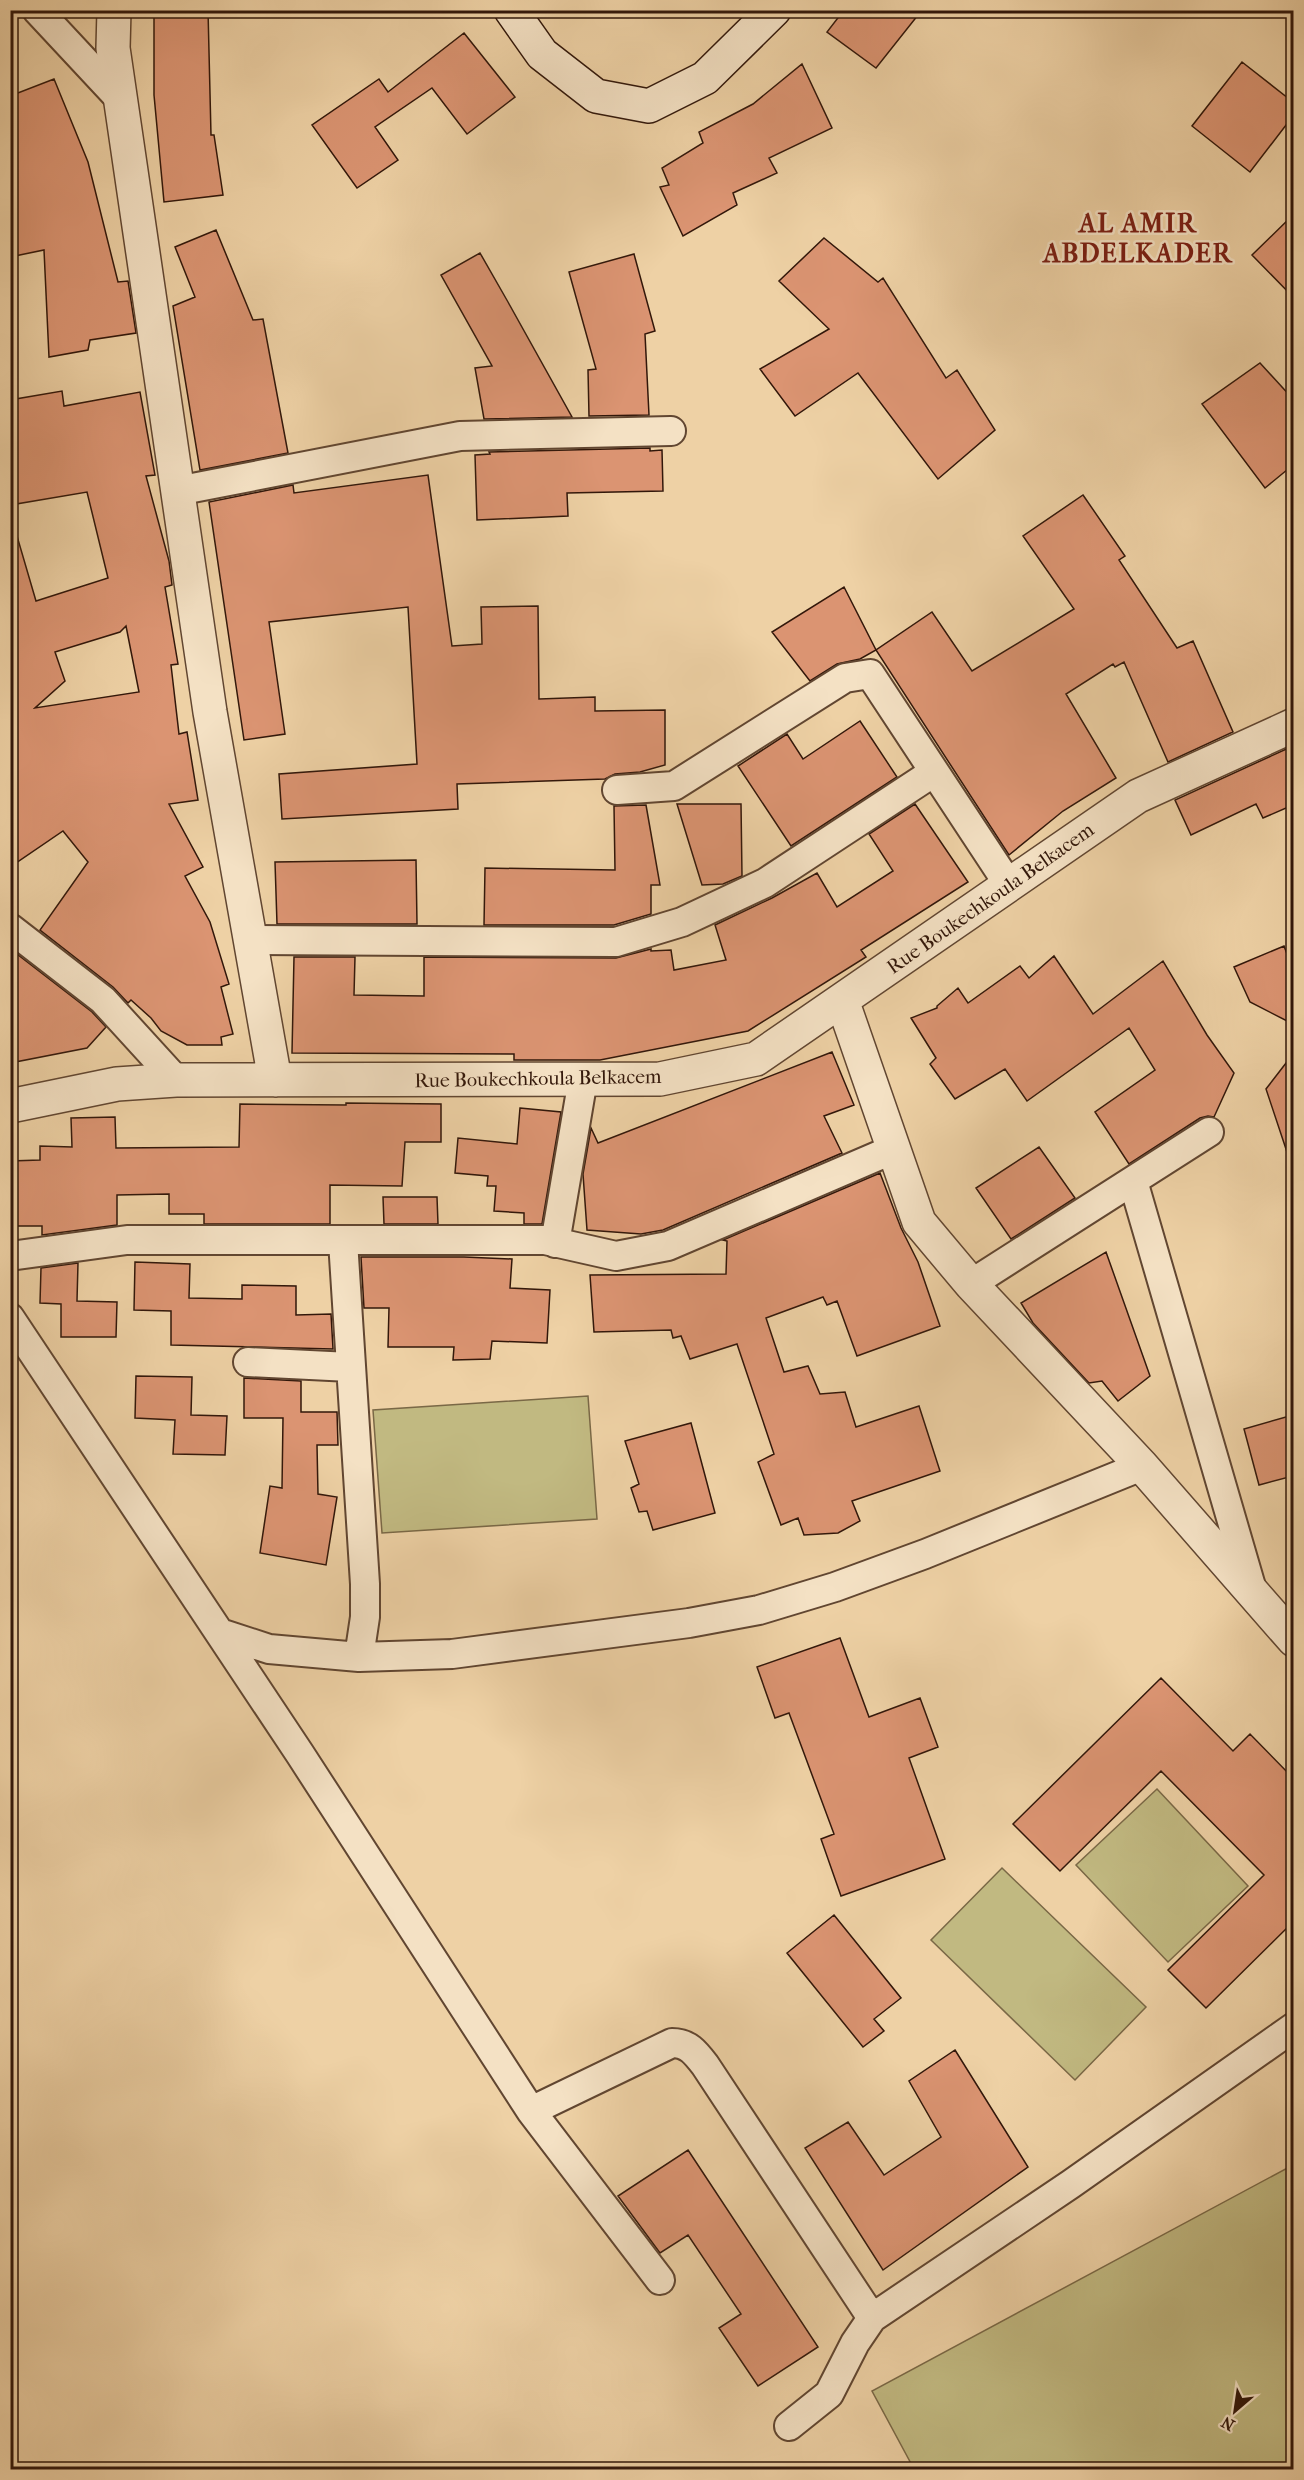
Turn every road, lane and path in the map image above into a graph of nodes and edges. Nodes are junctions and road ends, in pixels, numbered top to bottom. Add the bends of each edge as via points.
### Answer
1 (37, 10) edge
2 (114, 10) edge
3 (511, 10) edge
4 (774, 10) edge
5 (120, 99) junction
6 (671, 431) dead end
7 (177, 491) junction
8 (1293, 725) edge
9 (934, 772) junction
10 (617, 790) dead end
11 (1009, 885) junction
12 (10, 927) edge
13 (250, 940) junction
14 (842, 1000) junction
15 (583, 1079) junction
16 (176, 1080) junction
17 (275, 1080) junction
18 (10, 1106) edge
19 (1209, 1132) dead end
20 (894, 1149) junction
21 (1133, 1181) junction
22 (343, 1241) junction
23 (555, 1243) junction
24 (10, 1256) edge
25 (971, 1284) junction
26 (10, 1318) edge
27 (248, 1362) dead end
28 (350, 1366) junction
29 (1142, 1466) junction
30 (1252, 1590) junction
31 (220, 1632) junction
32 (1293, 1640) edge
33 (359, 1657) junction
34 (1293, 2027) edge
35 (531, 2111) junction
36 (660, 2280) dead end
37 (872, 2318) junction
38 (789, 2426) dead end

1 - 5 street
2 - 5 street via 113,48
3 - 4 street via 542,54 596,96 650,106 705,78
5 - 7 street
6 - 7 street via 460,436
7 - 13 street
8 - 11 street, Rue Boukechkoula Belkacem via 1138,796
9 - 10 street via 870,674 845,678 674,786
9 - 11 street
9 - 13 street via 765,883 682,922 616,942
11 - 14 street, Rue Boukechkoula Belkacem
12 - 16 street via 103,1000
13 - 17 street
14 - 15 street, Rue Boukechkoula Belkacem via 756,1059 660,1079
14 - 20 street
15 - 17 street, Rue Boukechkoula Belkacem
15 - 23 street
16 - 17 street, Rue Boukechkoula Belkacem
16 - 18 street, Rue Boukechkoula Belkacem via 117,1084
19 - 21 street
20 - 23 street via 668,1246 616,1256
20 - 25 street via 919,1222
21 - 25 street
21 - 30 street
22 - 23 street
22 - 24 street via 127,1240
22 - 28 street
25 - 29 street
26 - 31 street
27 - 28 street
28 - 33 street via 365,1584
29 - 30 street
29 - 33 street via 925,1554 759,1610 690,1623 452,1654
30 - 32 street
31 - 33 street via 269,1649
31 - 35 street
34 - 37 street
35 - 36 street
35 - 37 street via 672,2043 683,2043 705,2065
37 - 38 street via 829,2394

